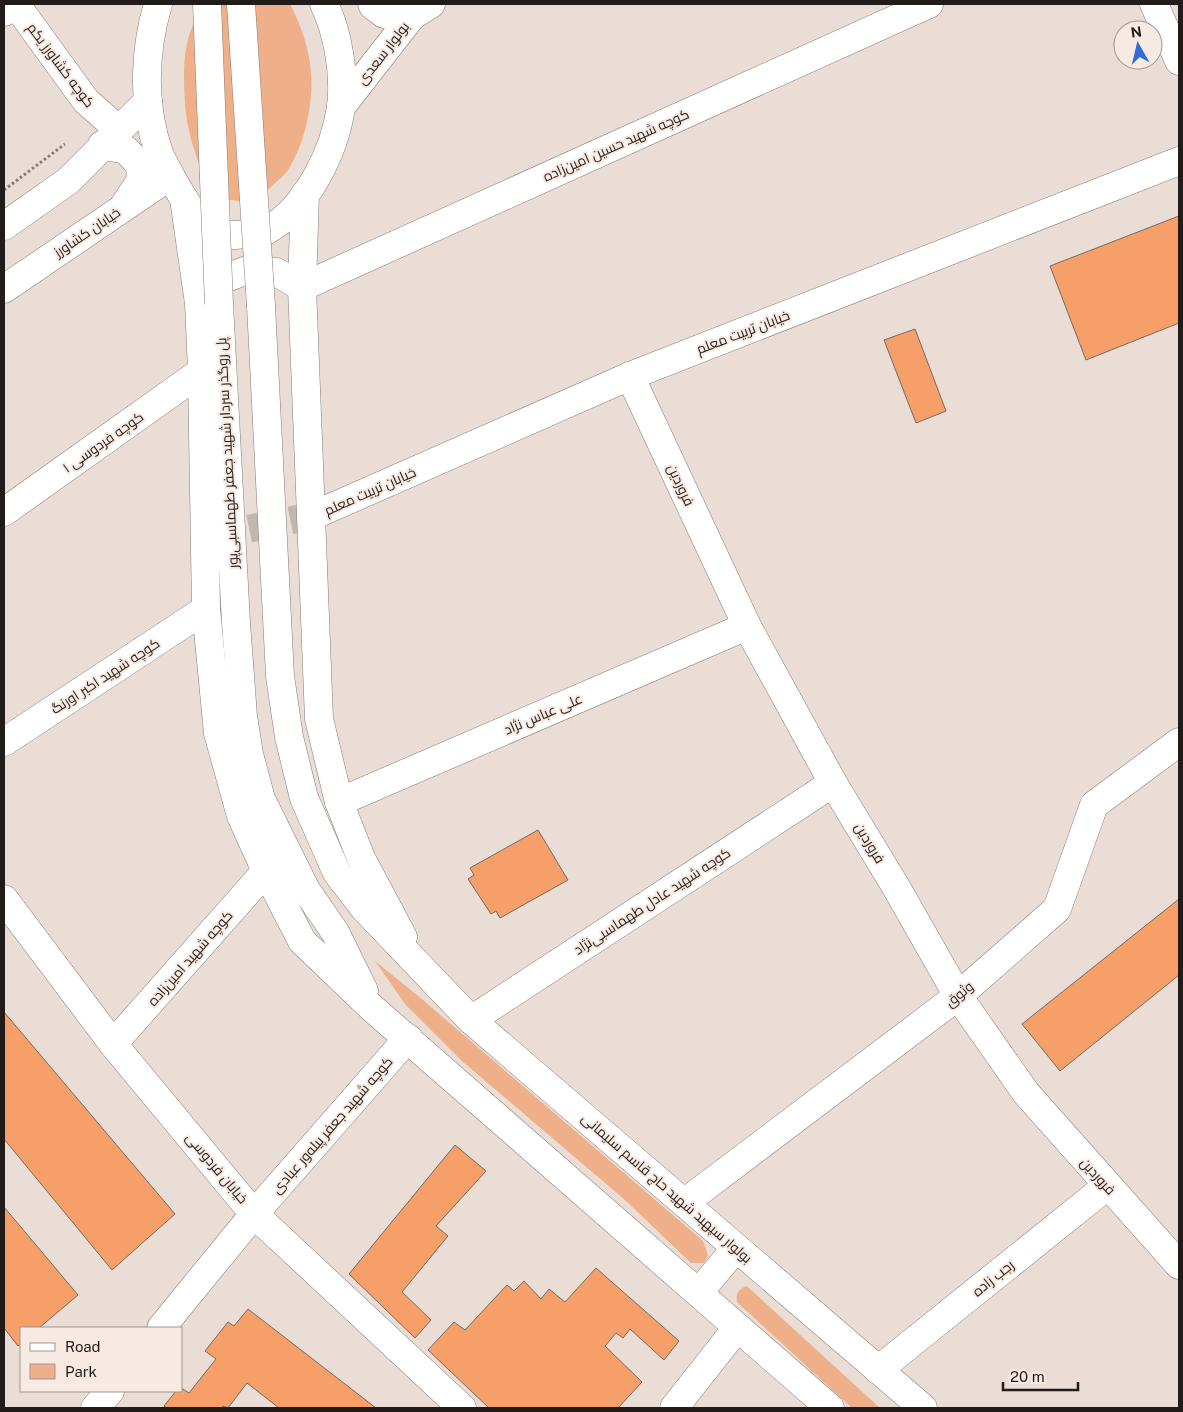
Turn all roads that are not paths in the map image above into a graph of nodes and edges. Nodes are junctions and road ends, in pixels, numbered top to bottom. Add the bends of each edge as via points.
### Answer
1 (158, 4) edge
2 (207, 4) edge
3 (241, 4) edge
4 (324, 4) edge
5 (372, 4) edge
6 (929, 4) edge
7 (1154, 4) edge
8 (422, 10) edge
9 (4, 12) edge
10 (1179, 62) edge
11 (148, 102) junction
12 (341, 107) junction
13 (111, 138) junction
14 (1179, 162) edge
15 (170, 176) junction
16 (305, 194) junction
17 (184, 199) junction
18 (123, 207) junction
19 (4, 226) edge
20 (302, 287) junction
21 (4, 289) edge
22 (209, 304) junction
23 (202, 371) junction
24 (630, 376) junction
25 (4, 512) edge
26 (312, 516) junction
27 (206, 609) junction
28 (747, 626) junction
29 (4, 742) edge
30 (1179, 742) edge
31 (833, 783) junction
32 (339, 802) junction
33 (266, 871) junction
34 (4, 899) edge
35 (416, 963) junction
36 (958, 996) junction
37 (372, 1008) junction
38 (471, 1020) junction
39 (408, 1038) junction
40 (114, 1044) junction
41 (1107, 1186) junction
42 (684, 1203) junction
43 (254, 1214) junction
44 (736, 1248) junction
45 (1179, 1265) edge
46 (699, 1292) junction
47 (162, 1327) edge
48 (737, 1328) junction
49 (878, 1370) junction
50 (109, 1392) edge
51 (95, 1408) edge
52 (462, 1408) edge
53 (674, 1408) edge
54 (830, 1408) edge
55 (923, 1408) edge

1 - 11 street via 150,42
2 - 22 street, پل روگذر سردار شهید جعفر طهماسبی‌پور, bridge
3 - 35 street, بولوار سپهبد شهید حاج قاسم سلیمانی, bridge via 280,676 289,736 304,798 337,874
4 - 12 street via 341,69
5 - 8 street via 384,14
6 - 20 street, کوچه شهید حسین امین‌زاده
7 - 10 street
8 - 12 street, بولوار سعدی
9 - 13 street, کوچه کشاورز یکم via 14,6 20,10
11 - 13 street
11 - 15 street via 152,130
12 - 16 street via 332,143
13 - 18 street via 140,166 141,180
13 - 19 street via 68,181
14 - 24 street, خیابان تربیت معلم
15 - 17 street
15 - 18 street, خیابان کشاورز
16 - 17 street via 292,210 266,231 232,235 210,230
16 - 20 street
17 - 22 street
18 - 21 street, خیابان کشاورز
20 - 22 street via 276,272 247,270 219,281
20 - 26 street
22 - 23 street
22 - 37 street, پل روگذر سردار شهید جعفر طهماسبی‌پور via 243,716 249,754 260,800 306,890 335,932
23 - 25 street, کوچه فردوسی ۱
23 - 27 street
24 - 26 street, خیابان تربیت معلم
24 - 28 street, فروردین
26 - 32 street via 319,719
27 - 29 street, کوچه شهید اکبر اورنگ
27 - 33 street via 218,733 241,816
28 - 31 street, فروردین
28 - 32 street, علی عباس نژاد
30 - 36 street, وثوق via 1094,805 1057,909
31 - 36 street, فروردین
31 - 38 street, کوچه شهید عادل طهماسبی‌نژاد
32 - 35 street via 361,858
33 - 37 street via 302,941
33 - 40 street, کوچه شهید امین‌زاده
34 - 40 street, خیابان فردوسی
35 - 38 street, بولوار سپهبد شهید حاج قاسم سلیمانی
36 - 41 street, فروردین via 1026,1093
36 - 42 street, وثوق
37 - 39 street
38 - 42 street, بولوار سپهبد شهید حاج قاسم سلیمانی
39 - 43 street, کوچه شهید جعفر پیله‌ور عبادی
39 - 46 street
40 - 43 street, خیابان فردوسی
41 - 45 street, فروردین
41 - 49 street, رجب زاده
42 - 44 street, بولوار سپهبد شهید حاج قاسم سلیمانی
43 - 47 street, کوچه شهید جعفر پیله‌ور عبادی
43 - 52 street, خیابان فردوسی
44 - 46 street
44 - 49 street, بولوار سپهبد شهید حاج قاسم سلیمانی
46 - 48 street
48 - 53 street
48 - 54 street
49 - 55 street, بولوار سپهبد شهید حاج قاسم سلیمانی
50 - 51 street

